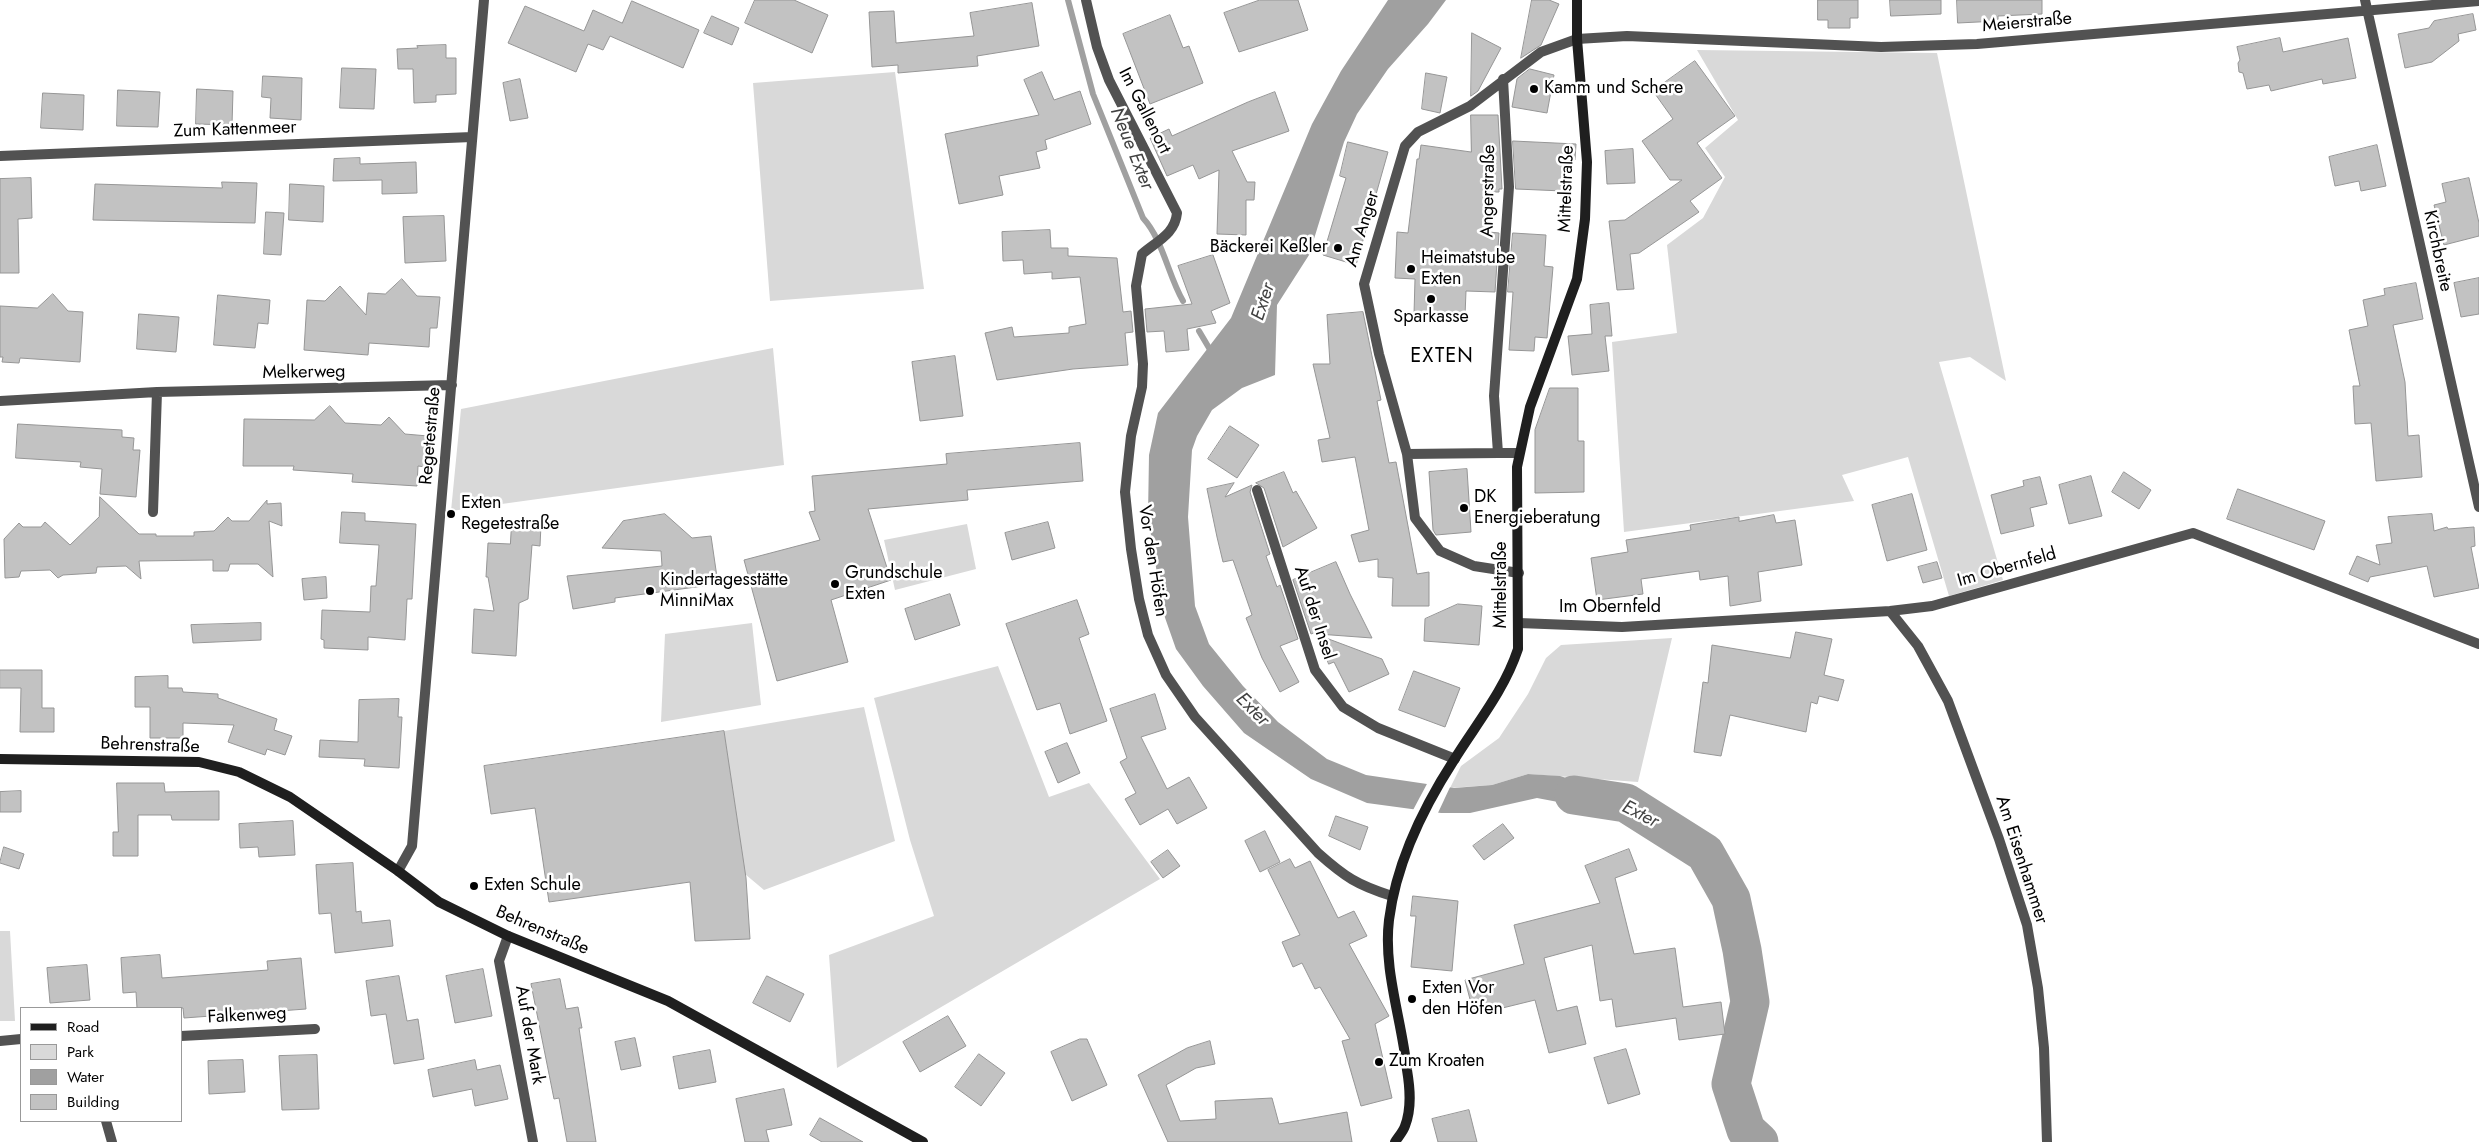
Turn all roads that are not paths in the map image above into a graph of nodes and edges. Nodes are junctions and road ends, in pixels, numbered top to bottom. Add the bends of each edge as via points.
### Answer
1 (484, 0) edge
2 (1086, 0) edge
3 (1576, 0) edge
4 (2479, 1) edge
5 (2366, 5) edge
6 (1576, 39) junction
7 (1503, 79) junction
8 (472, 137) junction
9 (0, 156) edge
10 (1167, 235) joint
11 (452, 385) junction
12 (157, 392) junction
13 (0, 401) edge
14 (1498, 453) junction
15 (1519, 453) junction
16 (1407, 454) junction
17 (1257, 490) dead end
18 (2479, 508) edge
19 (153, 512) dead end
20 (1519, 573) junction
21 (1890, 611) junction
22 (1519, 623) junction
23 (2479, 644) edge
24 (0, 759) edge
25 (1453, 761) junction
26 (398, 871) junction
27 (1392, 896) junction
28 (508, 936) junction
29 (315, 1029) dead end
30 (182, 1036) edge
31 (20, 1040) edge
32 (0, 1041) edge
33 (106, 1122) edge
34 (112, 1142) edge
35 (533, 1142) edge
36 (922, 1142) edge
37 (1395, 1142) edge
38 (2047, 1142) edge

1 - 8 street, Regetestraße
2 - 10 street, Im Gallenort via 1097,48 1109,80 1177,213 1176,224
3 - 6 main road, Mittelstraße
4 - 5 street, Meierstraße
5 - 6 street, Meierstraße via 1968,45 1881,48 1627,36
5 - 18 street, Kirchbreite
6 - 7 street, Am Anger via 1541,52
6 - 15 main road, Mittelstraße via 1587,162 1585,218 1577,279 1530,406
7 - 14 street, Angerstraße via 1509,187 1494,396
7 - 16 street, Am Anger via 1470,106 1418,132 1405,146 1364,284 1379,354
8 - 9 street, Zum Kattenmeer
8 - 11 street, Regetestraße
10 - 27 street, Vor den Höfen via 1142,254 1139,264 1136,286 1142,387 1131,436 1125,492 1132,557 1148,635 1166,675 1195,718 1318,853 1362,886
11 - 12 street, Melkerweg
11 - 26 street, Regetestraße via 412,846
12 - 13 street, Melkerweg
12 - 19 street
14 - 15 street
14 - 16 street
15 - 20 main road, Mittelstraße
16 - 20 street, Am Anger via 1415,518 1440,551 1474,566
17 - 25 street, Auf der Insel via 1315,670 1343,707 1378,728
20 - 22 main road, Mittelstraße
21 - 22 street, Im Obernfeld via 1622,627
21 - 23 street, Im Obernfeld via 1932,606 2193,533
21 - 38 street, Am Eisenhammer via 1918,646 1948,701 2027,925 2044,1048
22 - 25 main road, Mittelstraße via 1518,649 1511,670 1489,710
24 - 26 main road, Behrenstraße via 199,762 239,772 290,798
25 - 27 main road, Mittelstraße via 1420,823
26 - 28 main road, Behrenstraße via 439,902
27 - 37 main road, Mittelstraße via 1387,937 1411,1098 1405,1126
28 - 35 street, Auf der Mark via 499,961
28 - 36 main road, Behrenstraße via 668,1001
29 - 30 street, Falkenweg
31 - 32 street
33 - 34 street

